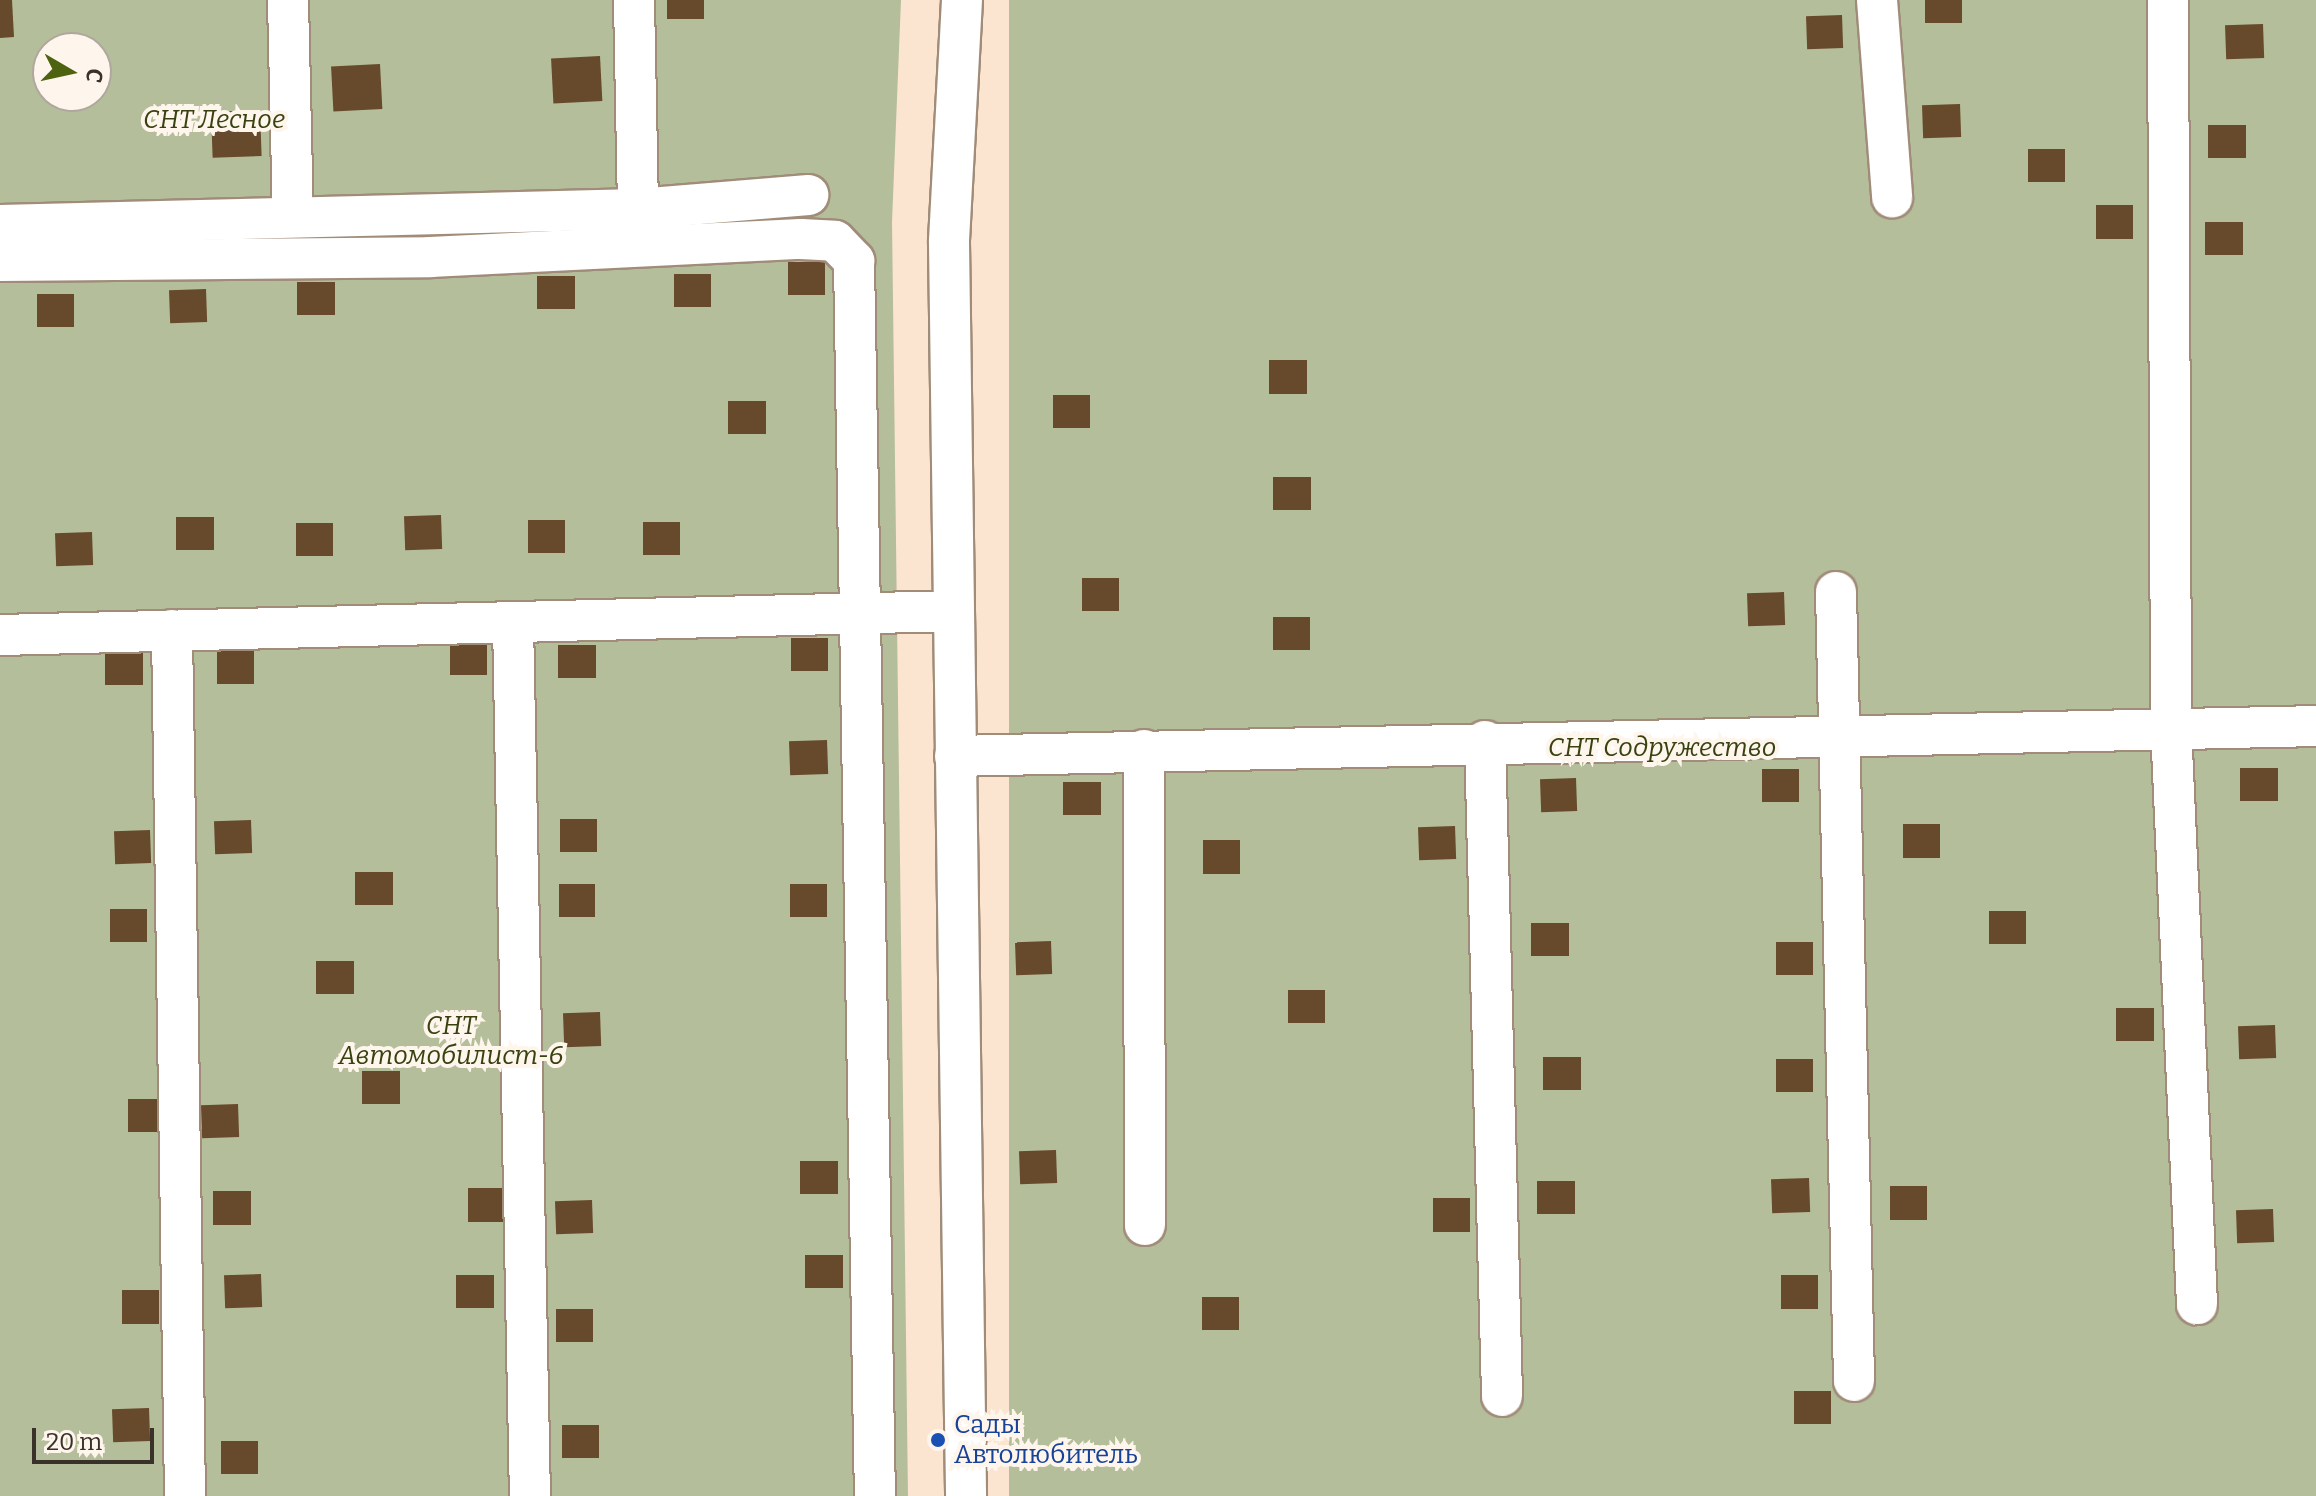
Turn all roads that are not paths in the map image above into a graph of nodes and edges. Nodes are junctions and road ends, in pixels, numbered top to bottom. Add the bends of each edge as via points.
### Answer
1 (288, 0) edge
2 (634, 0) edge
3 (962, 0) edge
4 (1877, 0) edge
5 (2168, 0) edge
6 (808, 195) dead end
7 (1892, 197) dead end
8 (638, 209) junction
9 (293, 214) junction
10 (0, 225) edge
11 (0, 261) edge
12 (1836, 592) dead end
13 (952, 611) junction
14 (861, 613) junction
15 (513, 622) junction
16 (172, 630) junction
17 (0, 635) edge
18 (2316, 726) edge
19 (2171, 727) junction
20 (1836, 736) junction
21 (1485, 741) junction
22 (1144, 750) junction
23 (955, 756) junction
24 (1145, 1225) dead end
25 (2197, 1304) dead end
26 (1854, 1381) dead end
27 (1502, 1396) dead end
28 (185, 1496) edge
29 (530, 1496) edge
30 (875, 1496) edge
31 (966, 1496) edge

1 - 9 street
2 - 8 street
3 - 13 street via 949,243
4 - 7 street
5 - 19 street
6 - 8 street
8 - 9 street
9 - 10 street
11 - 14 street via 430,257 835,241 854,261
12 - 20 street
13 - 14 street
13 - 23 street
14 - 15 street
14 - 30 street
15 - 16 street
15 - 29 street
16 - 17 street
16 - 28 street
18 - 19 street
19 - 20 street
19 - 25 street
20 - 21 street
20 - 26 street
21 - 22 street
21 - 27 street
22 - 23 street
22 - 24 street
23 - 31 street

